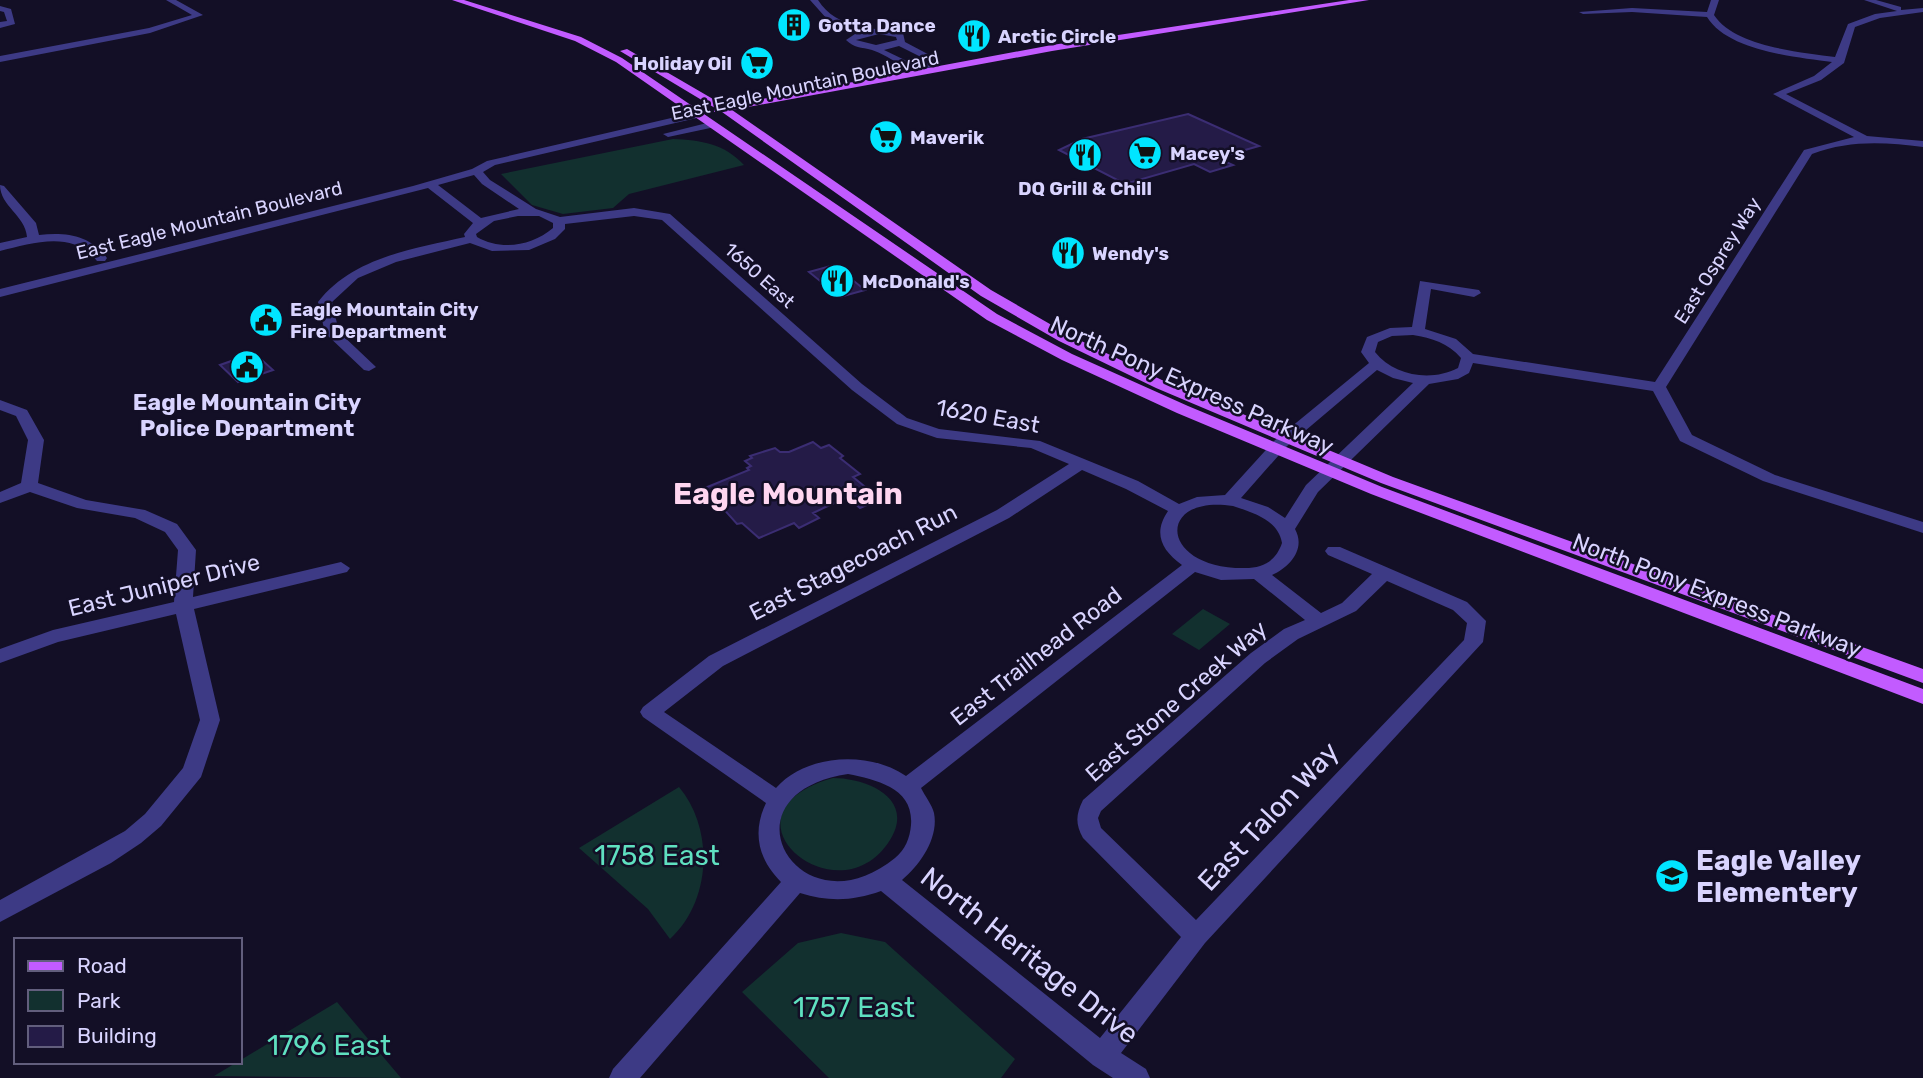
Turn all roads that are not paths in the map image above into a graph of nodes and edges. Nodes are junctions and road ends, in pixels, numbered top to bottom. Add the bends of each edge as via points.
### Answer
1 (170, 0) edge
2 (456, 0) edge
3 (479, 0) edge
4 (814, 0) edge
5 (1364, 0) edge
6 (1715, 0) edge
7 (1868, 0) edge
8 (0, 8) edge
9 (1923, 10) edge
10 (1583, 12) dead end
11 (1906, 12) junction
12 (1710, 15) junction
13 (1923, 17) edge
14 (0, 25) edge
15 (867, 32) junction
16 (900, 43) junction
17 (873, 47) junction
18 (0, 59) edge
19 (1841, 61) junction
20 (930, 71) junction
21 (724, 109) junction
22 (697, 115) junction
23 (738, 119) junction
24 (711, 125) junction
25 (1862, 137) junction
26 (1923, 144) edge
27 (476, 171) junction
28 (428, 183) junction
29 (0, 188) edge
30 (532, 212) junction
31 (559, 221) junction
32 (480, 223) junction
33 (33, 239) junction
34 (472, 239) junction
35 (0, 247) edge
36 (101, 258) junction
37 (0, 284) edge
38 (0, 293) edge
39 (1474, 293) dead end
40 (1418, 332) junction
41 (1468, 358) junction
42 (1377, 363) junction
43 (369, 366) dead end
44 (838, 370) joint
45 (1426, 379) junction
46 (1659, 387) junction
47 (3, 405) edge
48 (1281, 444) junction
49 (1082, 463) junction
50 (1335, 466) junction
51 (29, 486) junction
52 (0, 498) edge
53 (1230, 500) junction
54 (1178, 510) junction
55 (1923, 528) edge
56 (1286, 529) junction
57 (1334, 551) dead end
58 (1193, 565) junction
59 (341, 568) dead end
60 (1258, 573) junction
61 (1384, 573) junction
62 (183, 604) junction
63 (1319, 621) junction
64 (0, 656) edge
65 (1923, 676) edge
66 (1923, 697) edge
67 (909, 786) junction
68 (778, 800) junction
69 (797, 880) junction
70 (885, 880) junction
71 (0, 912) edge
72 (1196, 936) junction
73 (1102, 1056) junction
74 (623, 1078) edge
75 (1136, 1078) edge

1 - 18 street via 199,15 149,30
2 - 22 main road, North Pony Express Parkway via 578,40 636,70
3 - 21 main road, North Pony Express Parkway via 587,34 656,67
4 - 15 street via 822,11
5 - 20 main road, East Eagle Mountain Boulevard via 1142,36 1121,44
6 - 12 street
7 - 11 street
8 - 14 street via 8,11 12,22
9 - 11 street
10 - 12 street
11 - 13 street
11 - 19 street via 1851,26
12 - 19 street via 1720,30 1759,45
15 - 16 street via 894,33 903,38
15 - 17 street via 850,40
16 - 17 street
16 - 20 street via 936,61
17 - 20 street via 906,67
19 - 25 street via 1830,73 1778,94
20 - 21 main road, East Eagle Mountain Boulevard
20 - 23 main road, East Eagle Mountain Boulevard
21 - 22 main road, East Eagle Mountain Boulevard
21 - 23 main road, North Pony Express Parkway
22 - 24 main road, North Pony Express Parkway
22 - 27 street, East Eagle Mountain Boulevard via 491,163
23 - 24 main road, East Eagle Mountain Boulevard
23 - 48 main road, North Pony Express Parkway via 1007,305 1064,338
24 - 27 street, East Eagle Mountain Boulevard via 498,172
24 - 48 main road, North Pony Express Parkway via 992,317 1132,389
25 - 26 street
25 - 46 street, East Osprey Way via 1830,142 1808,152
27 - 28 street, East Eagle Mountain Boulevard
27 - 30 street
28 - 32 street
28 - 36 street, East Eagle Mountain Boulevard via 407,183
28 - 38 street, East Eagle Mountain Boulevard
29 - 33 street via 32,226
30 - 31 street
30 - 32 street via 503,214
31 - 34 street via 555,234 535,250 488,247
31 - 44 street, 1650 East via 654,213 667,217
32 - 34 street via 470,234
33 - 35 street
33 - 36 street via 83,241
34 - 43 street via 397,258 353,276 332,292 325,302 332,333
36 - 37 street, East Eagle Mountain Boulevard
39 - 40 street via 1425,284
40 - 41 street via 1454,344
40 - 42 street via 1390,332 1372,340 1368,352
41 - 45 street via 1460,374
41 - 46 street
42 - 45 street via 1396,373
42 - 48 street
44 - 49 street, 1620 East via 902,421 937,433 1034,444
45 - 50 street
46 - 55 street via 1686,438 1769,478
47 - 51 street via 22,413 36,440
48 - 50 main road, North Pony Express Parkway
48 - 53 street
49 - 54 street, 1620 East
49 - 68 street, East Stagecoach Run via 1003,514 716,661 650,712
50 - 56 street via 1312,489
50 - 65 main road, North Pony Express Parkway
50 - 66 main road, North Pony Express Parkway
51 - 52 street
51 - 62 street via 83,505 139,514 171,528 187,550
53 - 54 street via 1201,501
53 - 56 street via 1263,510
54 - 58 street via 1165,531 1168,543
56 - 60 street via 1290,540 1284,560
57 - 61 street
58 - 60 street via 1225,575
58 - 67 street, East Trailhead Road
59 - 62 street, East Juniper Drive
60 - 63 street
61 - 63 street, East Stone Creek Way via 1349,607
61 - 72 street, East Talon Way via 1460,606 1477,621 1473,642
62 - 64 street, East Juniper Drive via 53,637
62 - 71 street via 210,720 193,771 133,838
63 - 72 street, East Stone Creek Way via 1258,658 1091,806 1087,818 1091,832
67 - 68 street via 889,773 848,766 804,777
67 - 70 street via 925,818 921,844 902,869
68 - 69 street via 770,815 767,840 781,868
69 - 70 street via 836,891
69 - 74 street
70 - 73 street, North Heritage Drive
72 - 73 street, East Talon Way
73 - 75 street, North Heritage Drive

